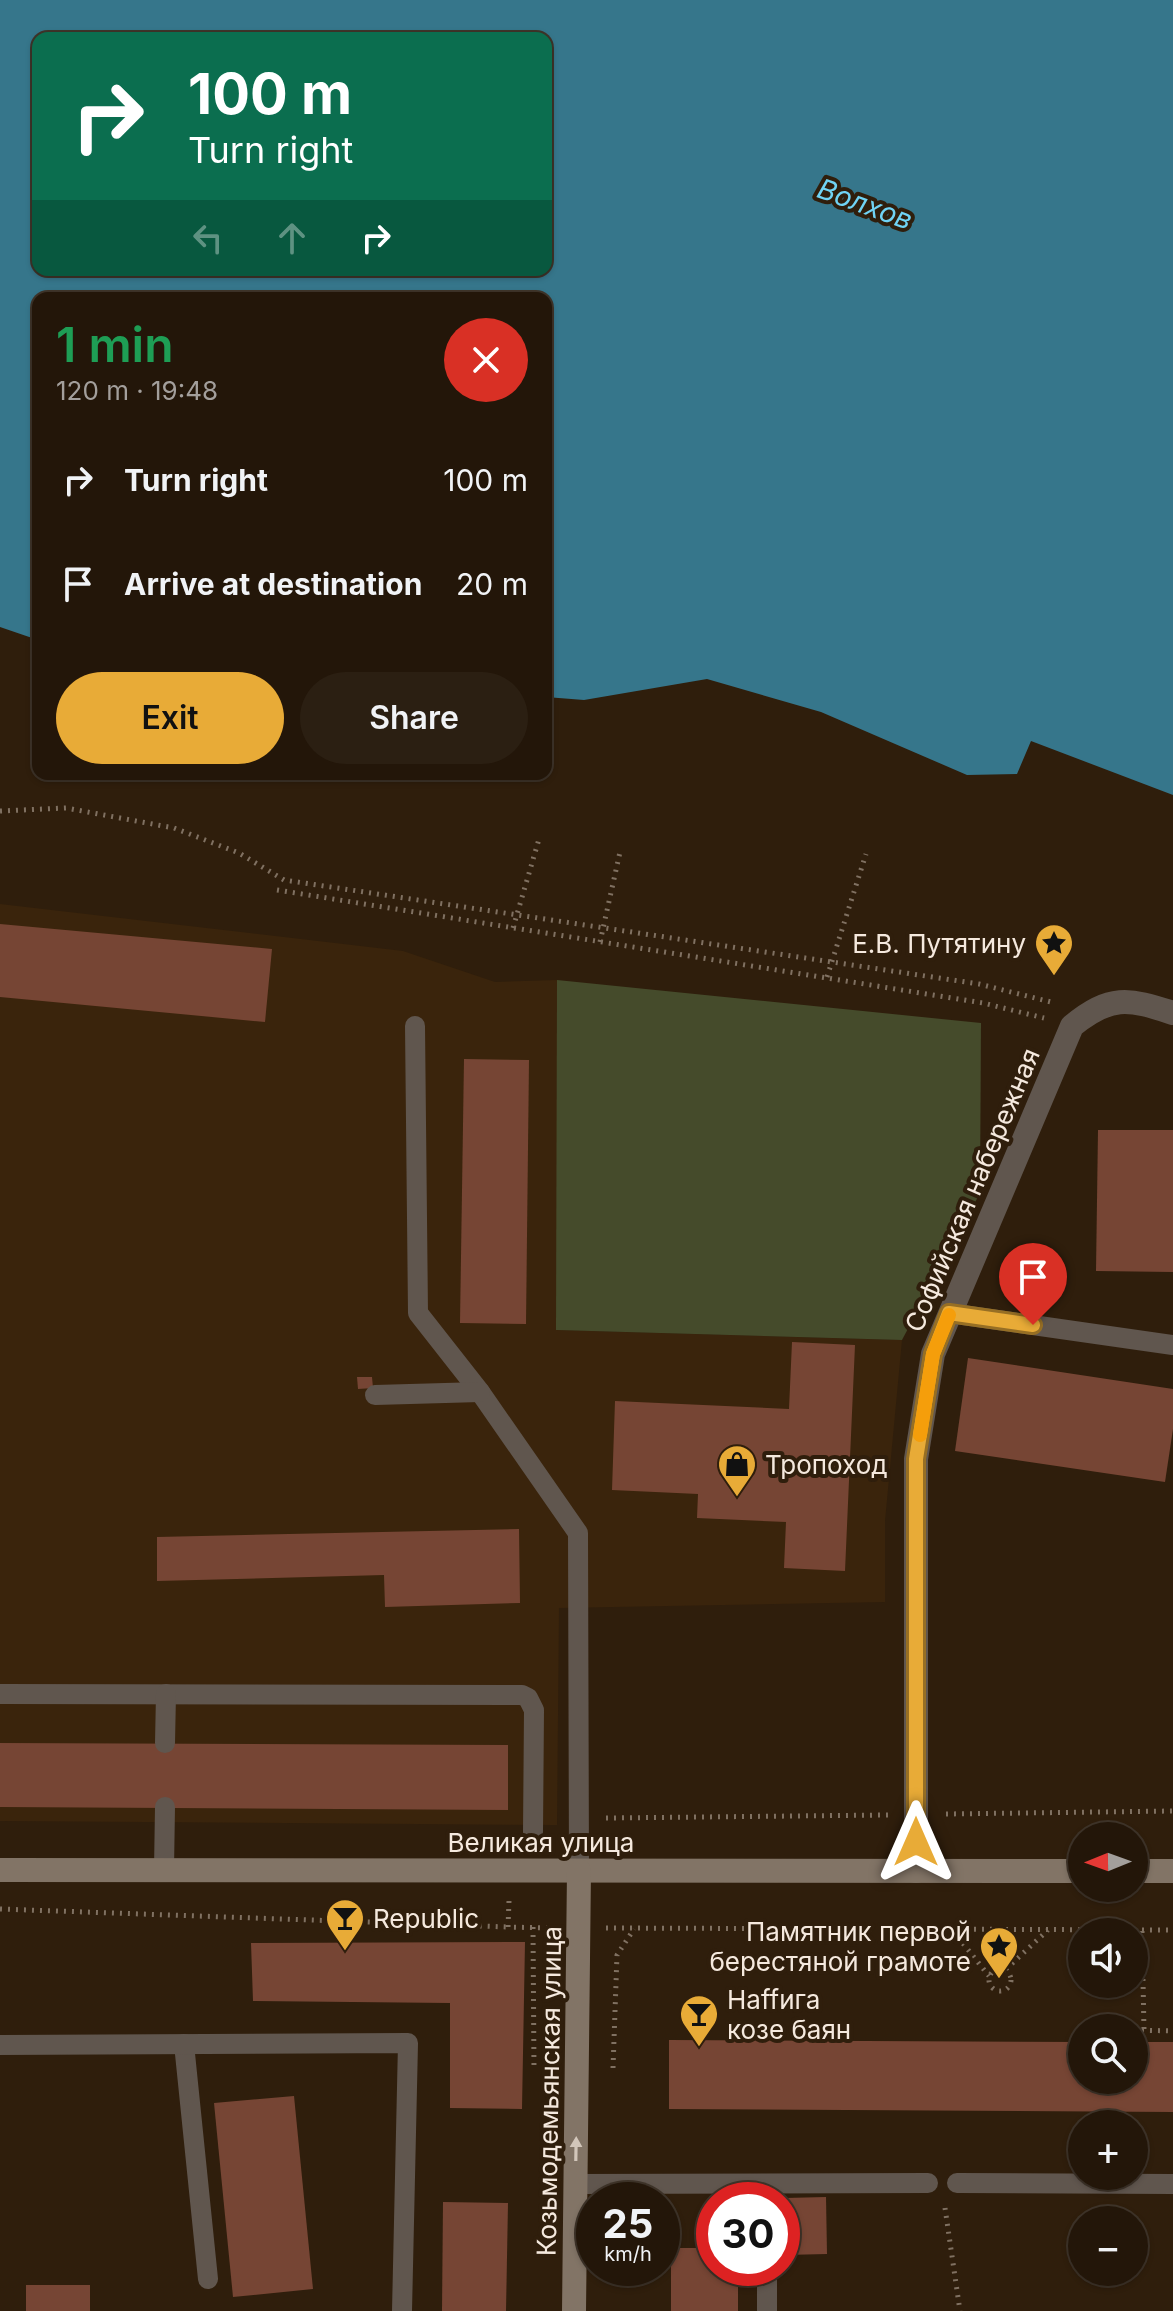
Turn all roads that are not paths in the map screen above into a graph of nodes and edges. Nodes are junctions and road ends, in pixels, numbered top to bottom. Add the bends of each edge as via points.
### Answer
1 (1173, 1013) edge
2 (415, 1026) dead end
3 (949, 1313) junction
4 (1173, 1345) edge
5 (480, 1392) junction
6 (375, 1395) dead end
7 (0, 1694) edge
8 (166, 1694) junction
9 (165, 1743) dead end
10 (165, 1807) dead end
11 (533, 1832) dead end
12 (164, 1869) junction
13 (0, 1870) edge
14 (579, 1871) junction
15 (916, 1871) junction
16 (1068, 1871) edge
17 (1148, 1871) edge
18 (1173, 1871) edge
19 (184, 2044) junction
20 (0, 2045) edge
21 (576, 2182) edge
22 (576, 2184) edge
23 (1173, 2184) edge
24 (800, 2191) edge
25 (208, 2279) dead end
26 (767, 2286) edge
27 (402, 2311) edge
28 (574, 2311) edge
29 (767, 2311) edge

1 - 3 street, Софийская набережная via 1148,1005 1107,1003 1081,1019
2 - 5 lane via 418,1313
3 - 4 lane
3 - 15 street, Софийская набережная via 933,1354 916,1459
5 - 6 lane
5 - 14 lane via 578,1533
7 - 8 lane
8 - 9 lane
8 - 11 lane via 522,1695 534,1710
10 - 12 lane
12 - 13 main road, Великая улица
12 - 14 main road, Великая улица
14 - 15 main road, Великая улица
21 -> 14 main road, Козьмодемьянская улица
15 - 16 main road, Великая улица
17 - 18 main road
19 - 20 lane
19 - 25 lane
19 - 27 lane via 408,2043
22 - 28 main road, Козьмодемьянская улица
23 - 24 lane
26 - 29 lane

